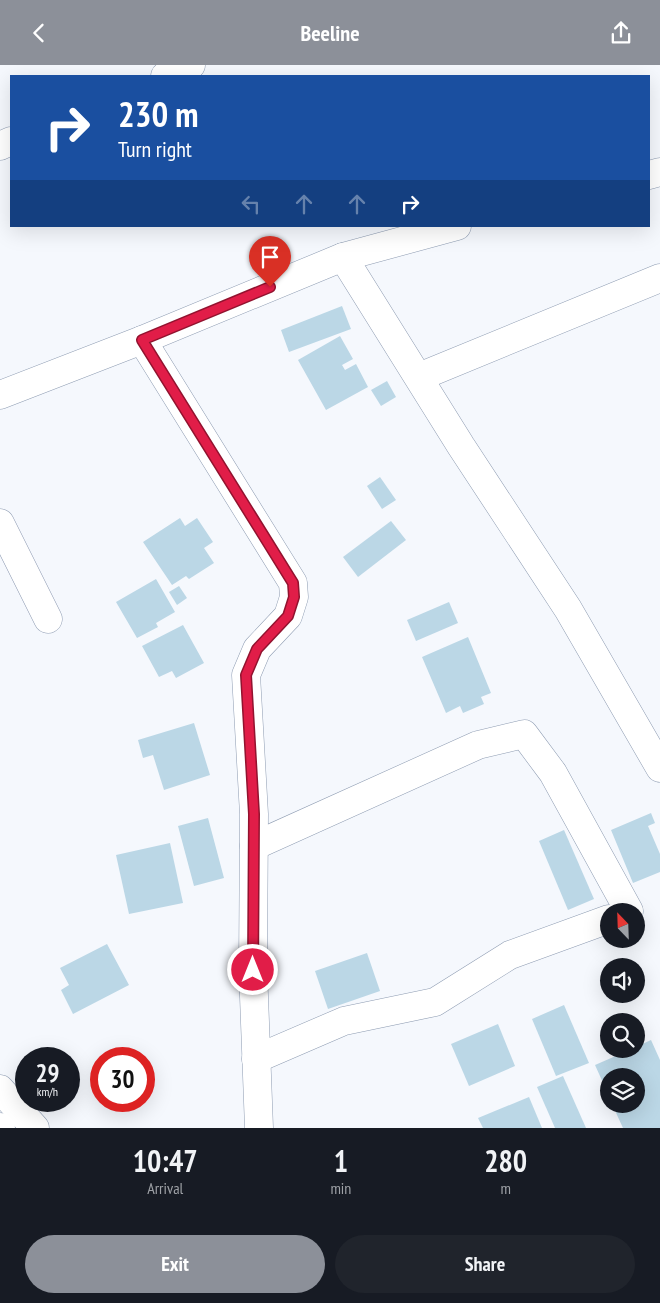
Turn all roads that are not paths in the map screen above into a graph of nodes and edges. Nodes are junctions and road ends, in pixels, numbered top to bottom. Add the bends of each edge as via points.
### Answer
1 (191, 65) edge
2 (167, 75) edge
3 (454, 227) edge
4 (343, 257) junction
5 (660, 278) edge
6 (142, 340) junction
7 (419, 377) junction
8 (0, 395) edge
9 (0, 523) edge
10 (48, 619) dead end
11 (660, 768) edge
12 (254, 846) junction
13 (625, 903) edge
14 (600, 922) edge
15 (256, 1059) junction
16 (0, 1089) edge
17 (35, 1128) edge
18 (259, 1128) edge

1 - 2 street
3 - 4 street
4 - 6 street
4 - 7 street
5 - 7 street
6 - 8 street
6 - 12 street via 293,583 294,597 288,616 257,649 246,675
7 - 11 street via 568,609
9 - 10 street
12 - 13 street via 478,745 524,734 553,773
12 - 15 street
14 - 15 street via 510,955 435,1002 344,1021
15 - 18 street
16 - 17 street

